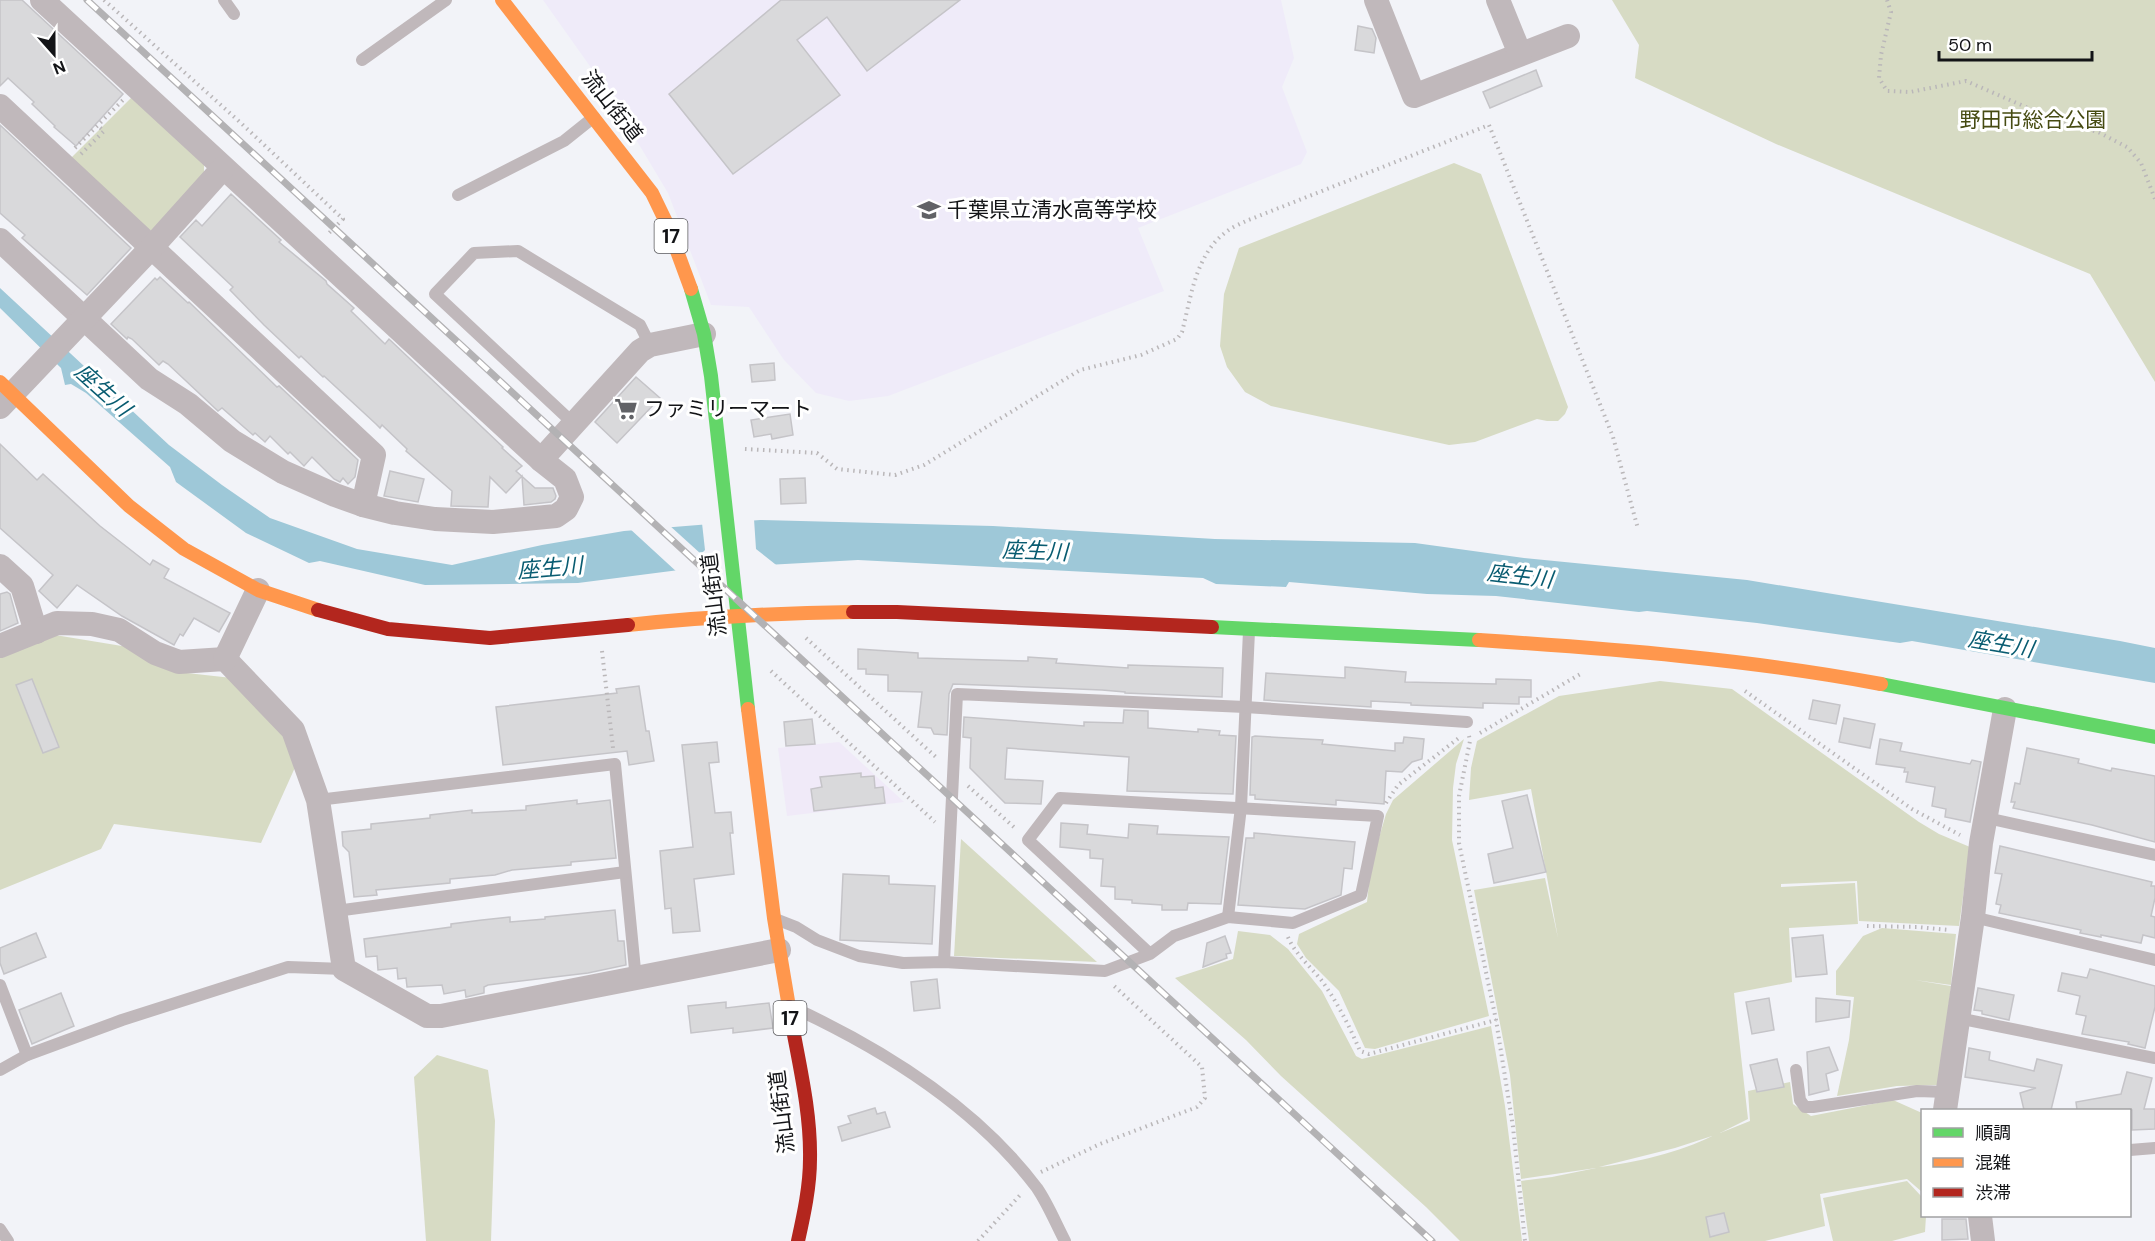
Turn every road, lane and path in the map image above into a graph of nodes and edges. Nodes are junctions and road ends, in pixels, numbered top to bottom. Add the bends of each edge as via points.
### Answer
1 (42, 0) edge
2 (104, 0) edge
3 (224, 0) edge
4 (446, 0) edge
5 (502, 0) edge
6 (1376, 0) edge
7 (1498, 0) edge
8 (1887, 0) edge
9 (234, 14) dead end
10 (1568, 36) dead end
11 (1520, 54) junction
12 (362, 60) dead end
13 (129, 96) junction
14 (0, 106) edge
15 (594, 116) junction
16 (98, 126) junction
17 (71, 162) junction
18 (223, 168) junction
19 (458, 195) dead end
20 (2155, 199) edge
21 (0, 240) edge
22 (152, 247) junction
23 (313, 250) junction
24 (80, 324) junction
25 (704, 333) junction
26 (650, 345) junction
27 (4, 394) edge
28 (573, 423) junction
29 (740, 449) dead end
30 (541, 460) junction
31 (363, 505) junction
32 (1638, 529) dead end
33 (0, 566) edge
34 (258, 590) junction
35 (737, 616) junction
36 (1249, 630) junction
37 (36, 632) junction
38 (803, 635) dead end
39 (0, 646) edge
40 (602, 649) dead end
41 (225, 659) junction
42 (770, 670) dead end
43 (1737, 686) dead end
44 (1245, 707) junction
45 (2005, 709) junction
46 (1467, 722) joint
47 (2155, 737) edge
48 (615, 764) junction
49 (953, 772) junction
50 (318, 800) junction
51 (1241, 807) junction
52 (1987, 818) junction
53 (950, 838) junction
54 (1028, 840) junction
55 (1981, 843) junction
56 (2155, 855) edge
57 (625, 872) junction
58 (336, 911) junction
59 (1228, 917) junction
60 (774, 918) junction
61 (1283, 922) junction
62 (1972, 925) junction
63 (1868, 926) dead end
64 (779, 950) junction
65 (1150, 954) junction
66 (2155, 960) edge
67 (944, 962) junction
68 (344, 969) junction
69 (1105, 971) junction
70 (636, 980) junction
71 (0, 985) edge
72 (788, 1005) junction
73 (1958, 1018) junction
74 (1496, 1020) junction
75 (27, 1055) junction
76 (2155, 1058) edge
77 (0, 1070) edge
78 (1796, 1070) dead end
79 (1946, 1101) edge
80 (2155, 1148) edge
81 (2131, 1150) edge
82 (1032, 1182) junction
83 (1980, 1217) edge
84 (0, 1229) edge
85 (8, 1241) edge
86 (798, 1241) edge
87 (978, 1241) edge
88 (1065, 1241) edge
89 (1525, 1241) edge
90 (1983, 1241) edge

1 - 13 street
2 - 23 path via 344,219
3 - 9 lane
4 - 12 lane
5 - 15 street, 流山街道 / 17
6 - 11 street via 1414,96
7 - 11 street
8 - 20 path via 1891,12 1879,78 1887,91 1910,92 1966,81 2065,124 2098,132 2127,147 2140,163
10 - 11 street
13 - 16 path
13 - 18 street
14 - 17 street
15 - 19 lane via 564,141
15 - 25 street, 流山街道 / 17 via 652,194 671,235
16 - 17 path
16 - 17 path via 104,131
17 - 22 street
18 - 22 street
18 - 23 street
21 - 24 street
22 - 24 street
22 - 31 street via 374,454
23 - 30 street
24 - 27 street via 30,376
24 - 31 street via 232,441 283,472
25 - 26 street
25 - 35 street, 流山街道 / 17
26 - 28 street via 639,351
26 - 28 lane via 640,325 518,251 474,253 435,294
27 - 34 street via 129,506 184,549
28 - 30 street
29 - 32 path via 817,453 837,469 895,475 924,465 1080,370 1141,355 1177,339 1202,260 1226,232 1489,125 1612,437
30 - 31 street via 565,479 572,497 566,509 556,516 493,522 435,519
33 - 37 street via 22,586
34 - 35 street via 388,629 489,638
34 - 41 street
35 - 36 street via 897,612
35 - 60 street, 流山街道 / 17
36 - 44 lane
36 - 45 street via 1643,651 1839,676
37 - 39 street
37 - 41 street via 57,623 92,624 119,630 155,653 179,662
38 - 49 path
40 - 48 path
41 - 50 street via 293,730
42 - 53 path
43 - 55 path via 1912,808 1953,833
44 - 46 lane
44 - 49 lane via 957,694
44 - 51 lane
45 - 47 street
45 - 52 street
46 - 74 path via 1470,741 1459,796 1459,843
48 - 50 lane
48 - 57 lane
49 - 53 lane
49 - 54 path
50 - 58 street
51 - 54 lane via 1060,798
51 - 59 lane
51 - 61 lane via 1378,816 1361,895 1293,923
52 - 55 street
52 - 56 lane
53 - 67 lane
54 - 65 lane
55 - 62 street
57 - 58 lane
57 - 70 lane
58 - 68 street
59 - 61 lane
59 - 65 lane via 1174,936
60 - 64 street, 流山街道 / 17
60 - 67 lane via 859,956 903,963
61 - 74 path via 1291,945 1322,982 1360,1051 1369,1054
62 - 63 path
62 - 66 lane
62 - 73 street
64 - 70 street
64 - 72 street, 流山街道 / 17
65 - 69 lane
67 - 69 lane
68 - 70 street via 427,1016
68 - 75 lane via 288,967
69 - 82 path via 1111,983 1202,1067 1204,1098 1197,1107 1043,1170
71 - 75 lane
72 - 82 lane via 841,1030 905,1068 997,1142
72 - 86 street, 流山街道 / 17 via 810,1158 806,1210
73 - 76 lane
73 - 79 street
74 - 89 path via 1514,1127
75 - 77 lane
78 - 79 lane via 1800,1100 1805,1107 1917,1091
80 - 81 lane
82 - 87 path
82 - 88 lane
83 - 90 street
84 - 85 lane

